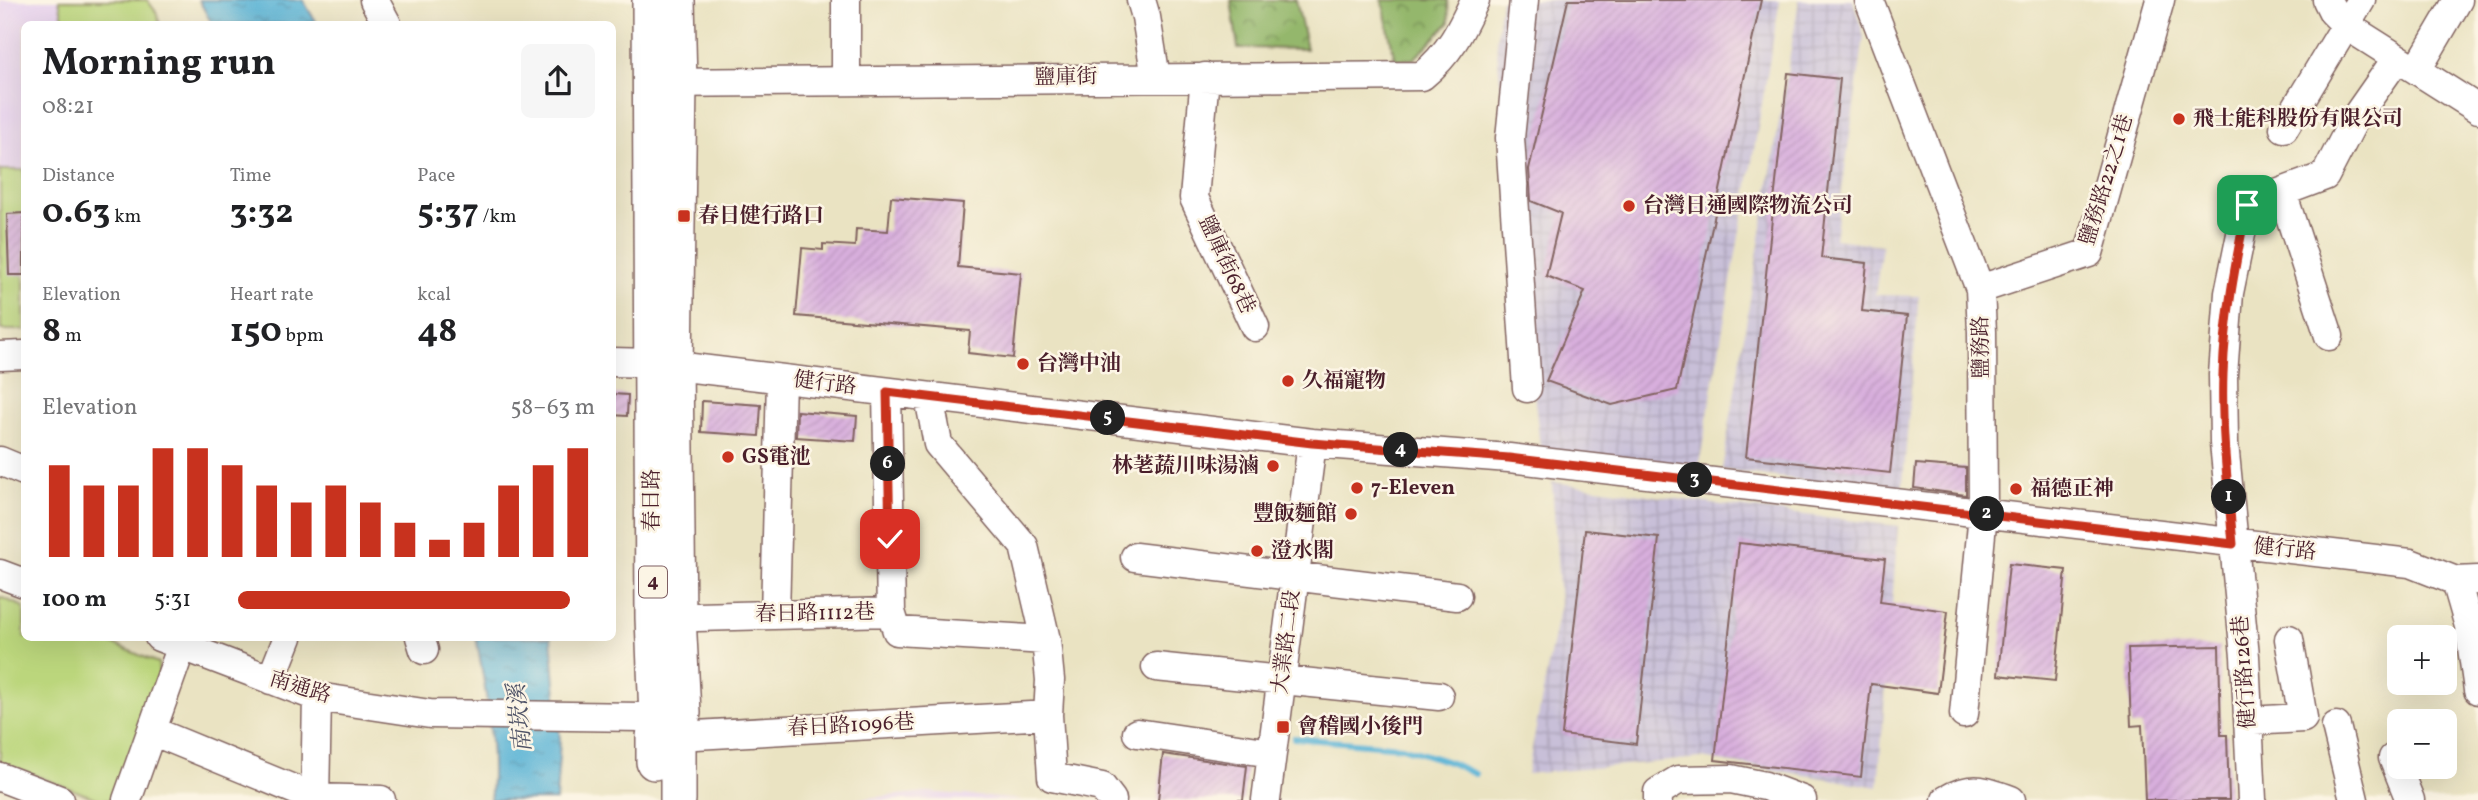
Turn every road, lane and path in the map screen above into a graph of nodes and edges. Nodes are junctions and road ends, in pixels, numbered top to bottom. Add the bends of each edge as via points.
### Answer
1 (374, 0) edge
2 (650, 0) edge
3 (677, 0) edge
4 (846, 0) edge
5 (1141, 0) edge
6 (1475, 0) edge
7 (1524, 0) edge
8 (1869, 0) edge
9 (2160, 0) edge
10 (2328, 0) edge
11 (2361, 0) edge
12 (2458, 0) edge
13 (385, 21) edge
14 (2347, 26) junction
15 (2407, 64) junction
16 (1205, 77) junction
17 (1156, 78) junction
18 (846, 81) junction
19 (665, 83) junction
20 (2478, 109) edge
21 (2284, 128) dead end
22 (2283, 192) junction
23 (1980, 289) junction
24 (1255, 327) dead end
25 (2329, 336) dead end
26 (21, 355) edge
27 (0, 356) edge
28 (616, 362) edge
29 (663, 365) junction
30 (782, 379) junction
31 (1527, 388) dead end
32 (887, 392) junction
33 (929, 397) junction
34 (1312, 443) junction
35 (0, 461) edge
36 (21, 470) edge
37 (1983, 513) junction
38 (2233, 544) junction
39 (1135, 557) dead end
40 (1295, 577) junction
41 (2467, 581) edge
42 (1457, 596) dead end
43 (891, 612) junction
44 (775, 615) junction
45 (666, 618) junction
46 (2288, 639) dead end
47 (1046, 640) junction
48 (176, 641) edge
49 (178, 641) edge
50 (286, 641) edge
51 (1156, 667) dead end
52 (271, 680) junction
53 (1282, 680) junction
54 (2478, 690) edge
55 (1439, 695) dead end
56 (317, 697) junction
57 (1048, 715) junction
58 (1964, 715) dead end
59 (2249, 722) junction
60 (668, 726) junction
61 (2336, 726) dead end
62 (152, 731) junction
63 (1137, 733) dead end
64 (1274, 741) junction
65 (0, 777) edge
66 (2402, 779) edge
67 (1955, 797) edge
68 (315, 799) edge
69 (60, 800) edge
70 (127, 800) edge
71 (381, 800) edge
72 (653, 800) edge
73 (678, 800) edge
74 (1112, 800) edge
75 (1266, 800) edge
76 (1658, 800) edge
77 (1802, 800) edge
78 (2011, 800) edge
79 (2252, 800) edge
80 (2354, 800) edge
81 (2410, 800) edge

1 - 13 street
2 - 19 main road, 4
3 - 19 main road, 4
4 - 18 street
5 - 17 street
6 - 16 street, 鹽庫街 via 1442,60 1422,76
7 - 31 street via 1510,138
8 - 23 street, 鹽務路
9 - 23 street, 鹽務路22之1巷 via 2089,253
10 - 14 street
11 - 14 street
12 - 15 street
14 - 15 street
14 - 21 street
15 - 20 street
15 - 22 street via 2355,118 2325,176
16 - 17 street, 鹽庫街
16 - 24 street, 鹽庫街68巷 via 1194,198
17 - 18 street, 鹽庫街
18 - 19 street, 鹽庫街
19 - 29 main road, 春日路 / 4
22 - 25 street
22 - 38 street, 健行路126巷 via 2247,205 2230,293 2223,388
23 - 37 street, 鹽務路
26 - 27 street
28 - 29 street, 健行路
29 - 30 street, 健行路
29 - 45 main road, 春日路 / 4
30 - 32 street, 健行路
30 - 44 street
32 - 33 street, 健行路
32 - 43 street
33 - 34 street, 健行路
33 - 47 street via 938,444 1024,546
34 - 37 street, 健行路 via 1509,458
34 - 40 street, 大業路二段
35 - 36 street
37 - 38 street, 健行路
37 - 58 street, 鹽務路
38 - 41 street, 健行路 via 2410,563
38 - 59 street, 健行路126巷
39 - 40 street
40 - 42 street
40 - 53 street, 大業路二段
41 - 54 street
43 - 44 street, 春日路1112巷
43 - 47 street, 春日路1112巷 via 897,631
44 - 45 street, 春日路1112巷
45 - 60 main road, 春日路 / 4
46 - 59 street via 2303,718
47 - 57 street
48 - 62 street
49 - 52 street, 南通路
50 - 52 street
51 - 53 street
52 - 56 street, 南通路
53 - 55 street
53 - 64 street, 大業路二段
56 - 60 street, 南通路 via 447,715 602,717
56 - 68 street
57 - 60 street, 春日路1096巷
57 - 74 street via 1052,777 1102,787
59 - 79 street, 健行路126巷
60 - 72 main road, 春日路 / 4
60 - 73 main road, 春日路 / 4
61 - 80 street
62 - 68 street
62 - 70 street
63 - 64 street
64 - 75 street, 大業路二段
65 - 69 street
66 - 81 street
67 - 78 street via 1984,790
68 - 71 street
76 - 77 street via 1658,792 1678,780 1731,779

